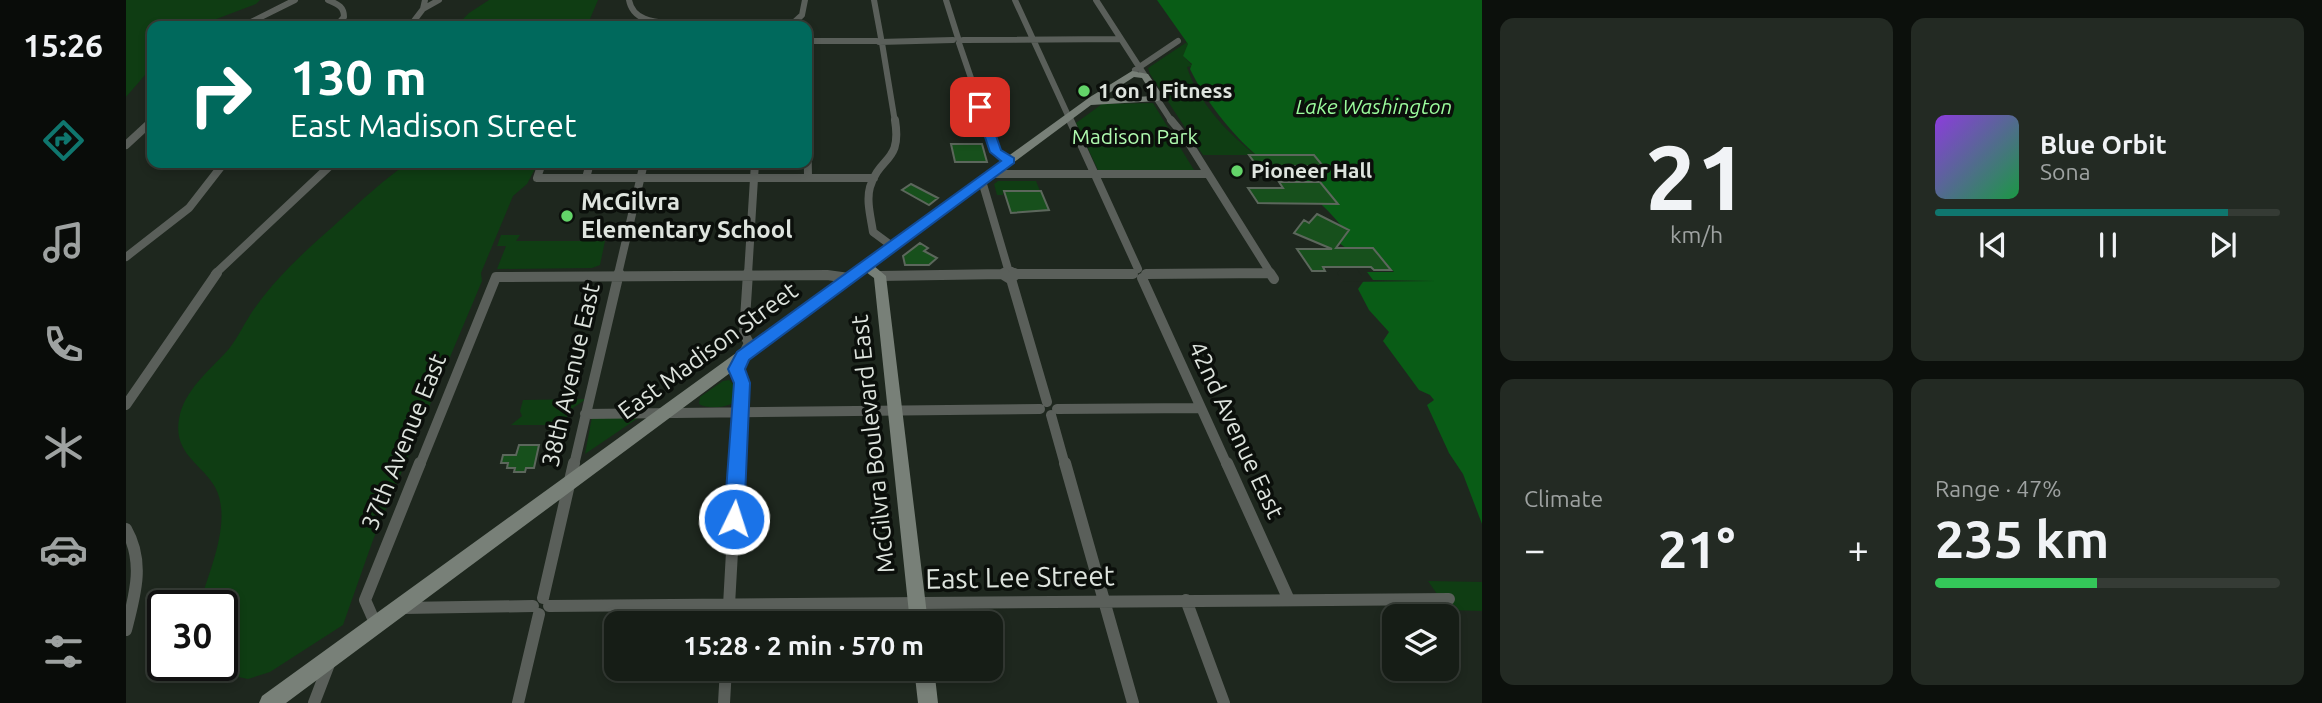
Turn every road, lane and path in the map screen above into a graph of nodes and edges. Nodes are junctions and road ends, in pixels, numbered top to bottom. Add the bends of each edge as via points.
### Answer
1 (295, 0) edge
2 (328, 0) edge
3 (425, 0) edge
4 (439, 0) edge
5 (629, 0) edge
6 (805, 0) edge
7 (874, 0) edge
8 (946, 0) edge
9 (1015, 0) edge
10 (1096, 0) edge
11 (423, 9) junction
12 (253, 21) edge
13 (340, 21) edge
14 (414, 21) edge
15 (651, 21) edge
16 (797, 21) edge
17 (1121, 39) junction
18 (958, 40) junction
19 (1034, 40) junction
20 (812, 41) edge
21 (881, 41) junction
22 (1178, 41) dead end
23 (1142, 72) junction
24 (1108, 96) junction
25 (1157, 99) junction
26 (1068, 119) junction
27 (147, 126) edge
28 (126, 145) edge
29 (1009, 161) junction
30 (220, 168) edge
31 (328, 168) edge
32 (540, 168) edge
33 (589, 168) edge
34 (644, 168) edge
35 (755, 168) edge
36 (808, 168) edge
37 (1093, 174) junction
38 (1206, 174) junction
39 (808, 176) junction
40 (641, 177) junction
41 (755, 177) junction
42 (586, 178) junction
43 (874, 178) junction
44 (986, 178) junction
45 (892, 246) junction
46 (126, 257) edge
47 (865, 266) junction
48 (1010, 274) junction
49 (1140, 274) junction
50 (748, 276) junction
51 (880, 276) junction
52 (618, 277) junction
53 (849, 278) junction
54 (743, 356) junction
55 (126, 405) edge
56 (1200, 408) junction
57 (1049, 409) junction
58 (895, 410) junction
59 (667, 411) junction
60 (741, 411) junction
61 (585, 414) junction
62 (569, 483) junction
63 (126, 528) edge
64 (1449, 599) dead end
65 (1186, 600) junction
66 (1289, 600) junction
67 (1104, 601) junction
68 (728, 603) junction
69 (917, 603) junction
70 (541, 606) junction
71 (399, 608) junction
72 (728, 611) edge
73 (918, 611) edge
74 (376, 625) junction
75 (126, 630) edge
76 (332, 656) junction
77 (725, 681) edge
78 (925, 681) edge
79 (268, 703) edge
80 (314, 703) edge
81 (518, 703) edge
82 (724, 703) edge
83 (928, 703) edge
84 (1133, 703) edge
85 (1224, 703) edge

1 - 12 street
2 - 13 street via 344,10
3 - 11 street
4 - 11 street
5 - 15 street via 630,10
6 - 16 street
7 - 21 street
8 - 18 street
9 - 19 street, 42nd Avenue East
10 - 17 street
11 - 14 street
17 - 19 street
17 - 23 street
18 - 19 street
18 - 21 street
18 - 29 street via 996,152
19 - 26 street, 42nd Avenue East
20 - 21 street
21 - 43 street via 898,140
22 - 23 street
23 - 24 street via 1129,75
23 - 25 street
24 - 25 street
24 - 26 street, East Madison Street via 1089,102
25 - 38 street
26 - 29 street, East Madison Street
26 - 37 street, 42nd Avenue East
27 - 28 street
29 - 44 street, East Madison Street
30 - 46 street via 189,208
31 - 55 street via 219,270
32 - 42 street via 537,178
33 - 42 street
34 - 40 street, 38th Avenue East
35 - 41 street
36 - 39 street
37 - 38 street
37 - 44 street
37 - 49 street, 42nd Avenue East
38 - 49 street via 1272,276
39 - 41 street
39 - 43 street
40 - 41 street
40 - 42 street
40 - 52 street, 38th Avenue East
41 - 50 street
43 - 45 street via 868,193 873,232
44 - 45 street, East Madison Street
44 - 48 street
45 - 47 street, East Madison Street
47 - 51 street
47 - 53 street, East Madison Street
48 - 49 street
48 - 51 street
48 - 57 street
49 - 56 street, 42nd Avenue East
50 - 52 street
50 - 53 street
50 - 54 street via 744,334 749,343
51 - 58 street, McGilvra Boulevard East
52 - 61 street, 38th Avenue East
52 - 74 street, 37th Avenue East via 496,277 365,600
53 - 54 street, East Madison Street
54 - 59 street, East Madison Street
54 - 60 street via 736,369 742,383
56 - 57 street
56 - 66 street, 42nd Avenue East
57 - 58 street
57 - 67 street
58 - 60 street
58 - 69 street, McGilvra Boulevard East
59 - 60 street
59 - 61 street
59 - 62 street, East Madison Street
60 - 68 street
61 - 62 street, 38th Avenue East
62 - 70 street, 38th Avenue East
62 - 71 street, East Madison Street
63 - 75 street via 138,559 138,585
64 - 66 street, East Lee Street
65 - 66 street, East Lee Street
65 - 67 street, East Lee Street
65 - 85 street
67 - 69 street, East Lee Street
67 - 84 street
68 - 69 street, East Lee Street
68 - 70 street, East Lee Street
68 - 72 street
69 - 73 street, McGilvra Boulevard East
70 - 71 street, East Lee Street
70 - 81 street, 38th Avenue East
71 - 74 street, East Madison Street
74 - 76 street, East Madison Street
76 - 79 street, East Madison Street
76 - 80 street
77 - 82 street
78 - 83 street

